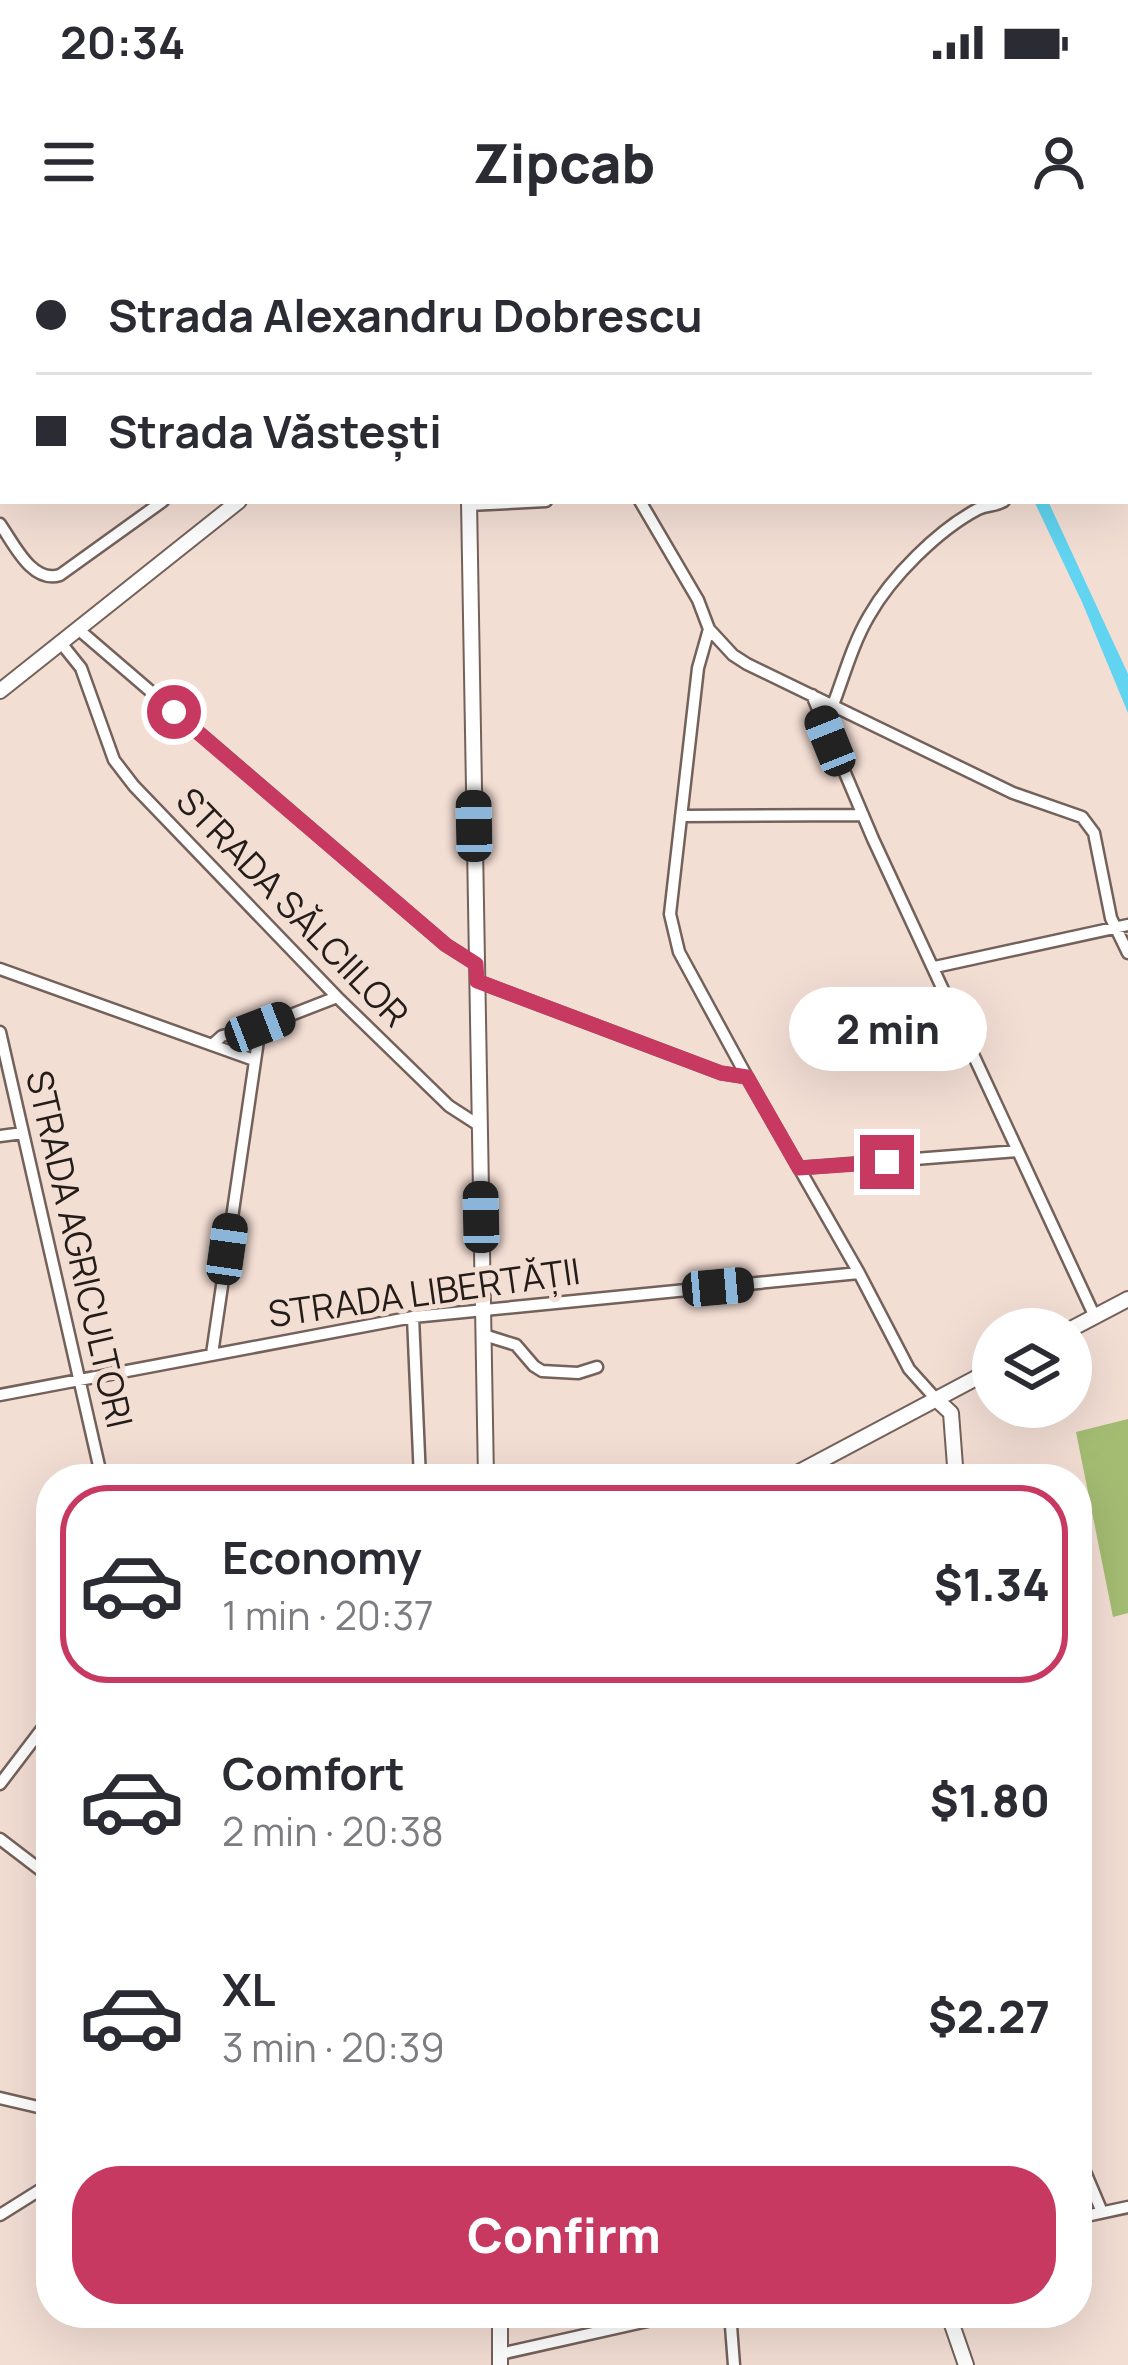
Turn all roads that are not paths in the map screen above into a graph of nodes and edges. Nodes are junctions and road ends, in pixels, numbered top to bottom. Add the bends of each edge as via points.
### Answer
1 (159, 504) edge
2 (235, 504) edge
3 (469, 504) edge
4 (642, 504) edge
5 (999, 504) edge
6 (0, 524) edge
7 (709, 628) junction
8 (78, 629) junction
9 (61, 644) junction
10 (0, 691) edge
11 (812, 695) junction
12 (833, 705) junction
13 (862, 814) junction
14 (681, 816) junction
15 (1122, 926) edge
16 (1128, 953) edge
17 (476, 964) junction
18 (934, 968) junction
19 (0, 969) edge
20 (477, 981) junction
21 (337, 997) junction
22 (260, 1027) junction
23 (0, 1032) edge
24 (213, 1044) junction
25 (254, 1060) junction
26 (747, 1077) junction
27 (480, 1126) junction
28 (23, 1133) junction
29 (0, 1136) edge
30 (1018, 1151) junction
31 (799, 1168) junction
32 (859, 1273) junction
33 (1128, 1299) edge
34 (483, 1308) junction
35 (413, 1317) junction
36 (1095, 1317) junction
37 (1092, 1318) edge
38 (484, 1335) junction
39 (212, 1354) junction
40 (597, 1366) dead end
41 (79, 1379) junction
42 (972, 1381) edge
43 (0, 1395) edge
44 (936, 1399) junction
45 (99, 1464) edge
46 (419, 1464) edge
47 (486, 1464) edge
48 (814, 1464) edge
49 (955, 1464) edge
50 (36, 1737) edge
51 (0, 1784) edge
52 (0, 1840) edge
53 (36, 1867) edge
54 (0, 2098) edge
55 (36, 2106) edge
56 (1092, 2188) edge
57 (36, 2192) edge
58 (1128, 2207) edge
59 (1102, 2212) junction
60 (1092, 2214) edge
61 (0, 2215) edge
62 (500, 2328) edge
63 (625, 2328) edge
64 (731, 2328) edge
65 (953, 2328) edge
66 (500, 2360) edge
67 (734, 2365) edge
68 (966, 2365) edge

1 - 6 street via 49,579
2 - 8 main road
3 - 17 main road
4 - 7 street
5 - 12 street via 950,529 890,585 867,617
7 - 11 street via 733,655
7 - 14 street
8 - 9 main road
8 - 17 street
9 - 10 main road
9 - 21 street, STRADA SĂLCIILOR via 81,668 114,760 134,786
11 - 12 street
11 - 13 street
12 - 15 street via 1013,793 1082,817 1094,833 1106,900
13 - 14 street
13 - 18 street
14 - 26 street via 674,933
15 - 16 street
15 - 18 street
17 - 20 main road
18 - 30 street
19 - 24 street
20 - 26 street
20 - 27 main road
21 - 22 street
21 - 27 street, STRADA SĂLCIILOR
22 - 24 street
22 - 25 street
23 - 28 street, STRADA AGRICULTORI
24 - 25 street
25 - 39 street
26 - 31 street
27 - 34 main road
28 - 29 street
28 - 41 street, STRADA AGRICULTORI
30 - 31 street
30 - 36 street
31 - 32 street
32 - 34 street, STRADA LIBERTĂȚII
32 - 44 street via 909,1370
33 - 36 main road
34 - 35 street, STRADA LIBERTĂȚII
34 - 38 main road
35 - 39 street, STRADA LIBERTĂȚII
35 - 46 street
36 - 37 main road
38 - 40 street via 515,1345 542,1371
38 - 47 main road
39 - 41 street, STRADA LIBERTĂȚII
41 - 43 street, STRADA LIBERTĂȚII
41 - 45 street, STRADA AGRICULTORI
42 - 44 main road
44 - 48 main road
44 - 49 main road via 951,1413
50 - 51 street
52 - 53 street
54 - 55 street
56 - 59 street
57 - 61 street
58 - 59 street
59 - 60 street
62 - 66 main road
63 - 66 street
64 - 67 street
65 - 68 main road

